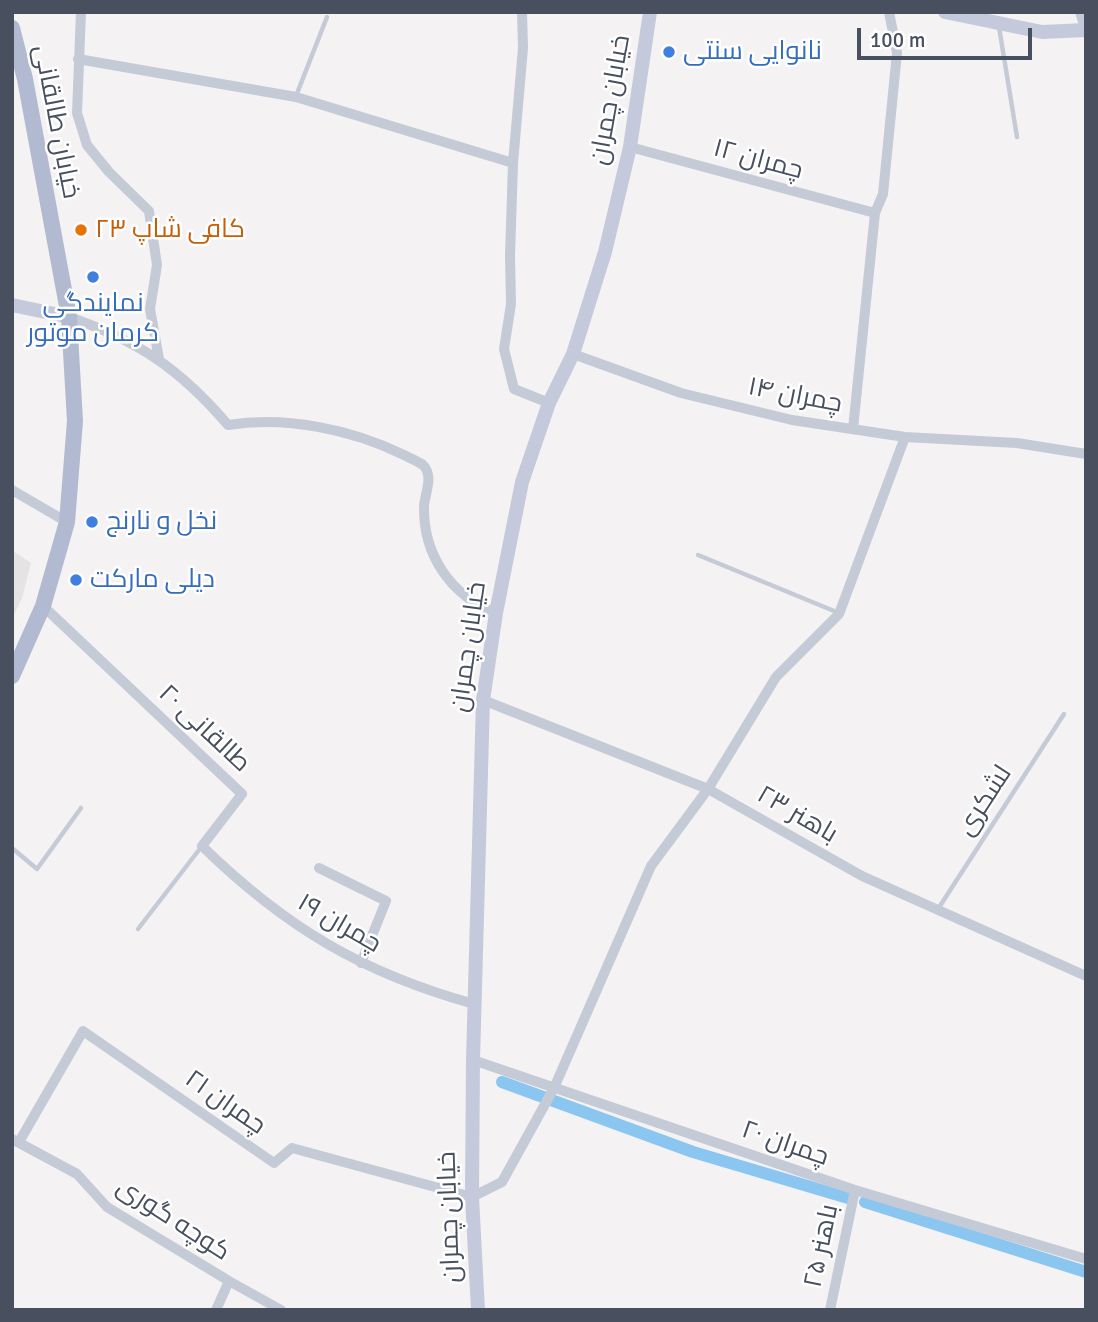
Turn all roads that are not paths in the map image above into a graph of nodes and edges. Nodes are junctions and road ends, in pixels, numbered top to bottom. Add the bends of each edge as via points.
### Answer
1 (81, 12) edge
2 (522, 12) edge
3 (650, 12) edge
4 (889, 12) edge
5 (945, 12) edge
6 (1080, 12) edge
7 (327, 16) dead end
8 (999, 23) junction
9 (12, 28) edge
10 (1086, 30) edge
11 (78, 59) junction
12 (296, 97) junction
13 (1017, 137) dead end
14 (630, 147) junction
15 (513, 163) junction
16 (875, 213) junction
17 (12, 305) edge
18 (69, 317) junction
19 (573, 354) junction
20 (159, 359) junction
21 (549, 402) junction
22 (853, 429) junction
23 (905, 437) junction
24 (1086, 454) edge
25 (12, 490) edge
26 (66, 522) junction
27 (698, 555) dead end
28 (43, 606) junction
29 (496, 614) junction
30 (839, 614) junction
31 (12, 676) edge
32 (484, 700) junction
33 (1064, 714) dead end
34 (708, 789) junction
35 (81, 808) dead end
36 (202, 846) junction
37 (12, 848) edge
38 (319, 867) dead end
39 (937, 910) junction
40 (138, 929) dead end
41 (361, 963) junction
42 (1086, 976) edge
43 (474, 1004) junction
44 (473, 1060) junction
45 (554, 1088) junction
46 (16, 1140) edge
47 (855, 1191) junction
48 (472, 1197) junction
49 (1086, 1259) edge
50 (229, 1282) junction
51 (216, 1310) edge
52 (281, 1310) edge
53 (478, 1310) edge
54 (830, 1310) edge

1 - 11 street
2 - 15 street
3 - 14 main road, خیابان چمران
4 - 16 street via 897,53 883,194
5 - 8 main road
6 - 10 street
7 - 12 lane
8 - 10 main road via 1042,32
8 - 13 lane
9 - 18 main road, خیابان طالقانی
11 - 12 street
11 - 20 street via 77,113 87,145 149,211 157,265 150,309
12 - 15 street
14 - 16 street, چمران ۱۲
14 - 19 main road, خیابان چمران via 605,252
15 - 21 street via 511,304 504,349 514,389
16 - 22 street
17 - 18 main road
18 - 20 street via 109,331
18 - 26 main road, خیابان طالقانی via 75,421
19 - 21 main road, خیابان چمران
19 - 22 street, چمران ۱۴ via 681,393 792,420
20 - 29 street via 202,395 228,425 315,426 380,443 423,465 428,475 426,535 437,564 455,588
21 - 29 main road, خیابان چمران via 522,482
22 - 23 street, چمران ۱۴
23 - 24 street, چمران ۱۴ via 1017,443
23 - 30 street
25 - 26 street
26 - 28 main road, خیابان طالقانی
27 - 30 lane
28 - 31 main road, خیابان طالقانی
28 - 36 street, طالقانی ۲۰ via 242,793
29 - 32 main road, خیابان چمران
30 - 34 street via 776,677
32 - 34 street, باهنر ۲۳
32 - 43 main road, خیابان چمران
33 - 39 lane, لشکری
34 - 39 street, باهنر ۲۳ via 862,876
34 - 45 street via 651,866
35 - 37 lane via 37,869
36 - 40 lane, طالقانی ۲۰
36 - 41 street, چمران ۱۹ via 292,923
38 - 41 street via 386,901
39 - 42 street, باهنر ۲۳
41 - 43 street, چمران ۱۹
43 - 44 main road, خیابان چمران
44 - 45 street, چمران ۲۰
44 - 48 main road, خیابان چمران
45 - 47 street, چمران ۲۰
45 - 48 street via 502,1182
46 - 48 street, چمران ۲۱ via 83,1031 274,1163 292,1148
46 - 50 street, کوچه گوری via 77,1174 107,1207
47 - 49 street, چمران ۲۰
47 - 54 street, باهنر ۲۵
48 - 53 main road, خیابان چمران
50 - 51 street
50 - 52 street, کوچه گوری

